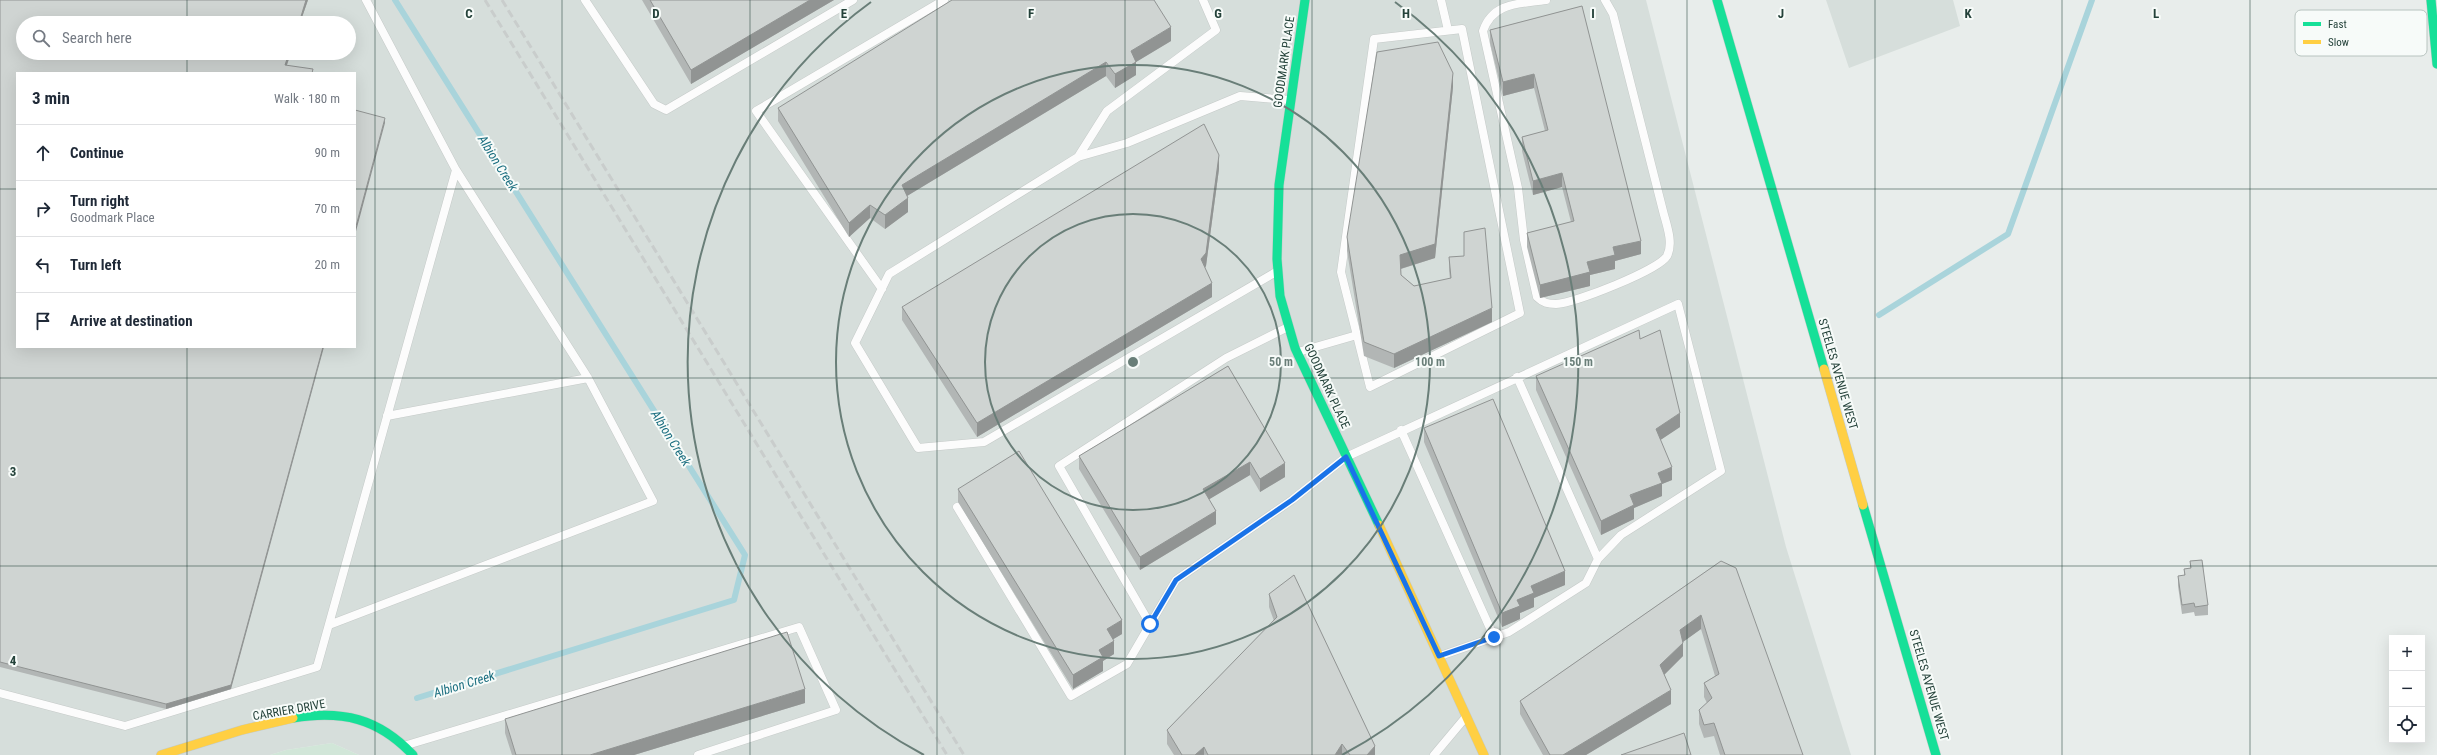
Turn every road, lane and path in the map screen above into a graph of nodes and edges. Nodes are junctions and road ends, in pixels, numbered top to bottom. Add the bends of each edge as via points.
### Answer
1 (366, 0) edge
2 (585, 0) edge
3 (853, 0) edge
4 (944, 0) edge
5 (1203, 0) edge
6 (1305, 0) edge
7 (1441, 0) edge
8 (1546, 0) edge
9 (1605, 0) edge
10 (1717, 0) edge
11 (2431, 0) edge
12 (1514, 2) edge
13 (1448, 30) junction
14 (2437, 64) edge
15 (1291, 100) junction
16 (1078, 157) junction
17 (456, 170) junction
18 (1278, 271) junction
19 (882, 289) junction
20 (1288, 326) junction
21 (1357, 335) junction
22 (1297, 352) junction
23 (588, 378) junction
24 (1517, 378) junction
25 (387, 416) junction
26 (1401, 430) junction
27 (1346, 457) junction
28 (957, 507) dead end
29 (1598, 558) junction
30 (1150, 624) junction
31 (329, 625) junction
32 (1494, 637) junction
33 (1439, 656) junction
34 (0, 693) edge
35 (1467, 716) junction
36 (404, 746) junction
37 (161, 755) edge
38 (413, 755) edge
39 (698, 755) edge
40 (1434, 755) edge
41 (1484, 755) edge
42 (1936, 755) edge

1 - 17 lane
2 - 3 lane via 654,104 666,110
4 - 19 lane via 756,111
5 - 16 lane via 1216,30 1107,111
6 - 15 main road, GOODMARK PLACE
7 - 13 lane
8 - 12 lane
9 - 12 lane via 1613,14 1670,242 1667,255 1659,263 1599,292 1556,304 1543,303 1537,297 1524,240 1518,188 1483,31 1488,18
10 - 42 main road, STEELES AVENUE WEST
11 - 14 main road
13 - 21 lane via 1374,39 1341,272
13 - 21 lane via 1462,29 1520,313 1370,387
15 - 16 lane via 1240,96 1126,144
15 - 18 main road, GOODMARK PLACE via 1281,167 1276,232
16 - 19 lane via 889,274
17 - 23 lane
17 - 25 lane
18 - 19 lane via 984,442 918,448 855,344
18 - 20 main road, GOODMARK PLACE via 1280,298
20 - 22 main road, GOODMARK PLACE
20 - 30 lane via 1226,358 1059,466
21 - 22 lane
22 - 27 main road, GOODMARK PLACE
23 - 25 lane
23 - 31 lane via 653,501
24 - 26 lane
24 - 29 lane
24 - 29 lane via 1678,304 1721,471 1621,535
25 - 31 lane
26 - 27 lane
26 - 32 lane
27 - 30 lane via 1292,500 1176,580
27 - 33 main road, GOODMARK PLACE
28 - 30 lane via 1071,696 1127,664
29 - 32 lane via 1586,583 1509,632
31 - 34 lane via 317,667 125,726
32 - 33 lane
33 - 35 main road, GOODMARK PLACE
35 - 40 lane
35 - 41 main road, GOODMARK PLACE
36 - 37 main road, CARRIER DRIVE via 364,721 353,717 324,714 265,724
36 - 38 main road, CARRIER DRIVE
36 - 39 lane via 799,628 836,710

